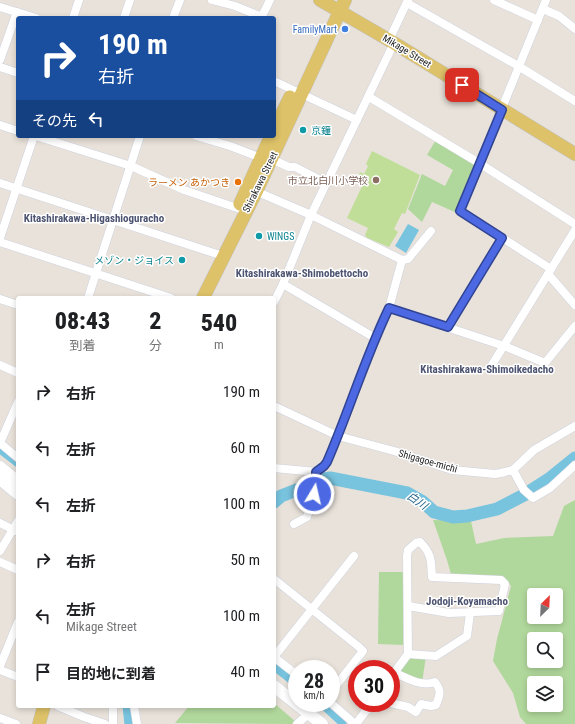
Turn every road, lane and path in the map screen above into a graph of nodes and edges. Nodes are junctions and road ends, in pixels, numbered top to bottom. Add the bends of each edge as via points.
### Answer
1 (79, 0) edge
2 (130, 0) edge
3 (180, 0) edge
4 (212, 0) edge
5 (270, 0) edge
6 (320, 0) edge
7 (346, 0) edge
8 (494, 0) edge
9 (546, 0) edge
10 (408, 1) edge
11 (336, 6) edge
12 (0, 7) edge
13 (543, 9) junction
14 (16, 12) junction
15 (29, 16) edge
16 (74, 16) edge
17 (125, 16) edge
18 (174, 16) edge
19 (260, 16) edge
20 (262, 16) edge
21 (538, 20) junction
22 (575, 29) edge
23 (392, 42) junction
24 (0, 60) edge
25 (0, 67) edge
26 (520, 67) junction
27 (16, 72) edge
28 (276, 83) edge
29 (297, 92) junction
30 (369, 97) junction
31 (575, 101) edge
32 (502, 110) junction
33 (357, 120) junction
34 (0, 125) edge
35 (276, 127) edge
36 (16, 129) edge
37 (34, 138) edge
38 (41, 138) edge
39 (139, 138) edge
40 (204, 138) edge
41 (271, 138) edge
42 (575, 154) edge
43 (267, 160) junction
44 (479, 163) junction
45 (131, 166) junction
46 (0, 183) edge
47 (326, 183) junction
48 (16, 188) junction
49 (252, 190) junction
50 (242, 210) junction
51 (311, 215) junction
52 (113, 220) junction
53 (575, 224) edge
54 (575, 230) edge
55 (431, 231) dead end
56 (0, 238) edge
57 (502, 238) junction
58 (0, 242) edge
59 (220, 255) junction
60 (402, 260) junction
61 (550, 271) junction
62 (96, 274) junction
63 (283, 284) junction
64 (89, 296) edge
65 (165, 296) edge
66 (196, 296) edge
67 (205, 296) edge
68 (276, 298) edge
69 (0, 299) edge
70 (16, 304) edge
71 (575, 305) edge
72 (389, 308) junction
73 (575, 326) edge
74 (448, 327) junction
75 (375, 338) junction
76 (504, 346) junction
77 (0, 365) edge
78 (490, 368) dead end
79 (16, 372) edge
80 (16, 407) edge
81 (276, 407) edge
82 (575, 426) edge
83 (338, 436) junction
84 (0, 443) edge
85 (16, 456) edge
86 (575, 465) edge
87 (276, 468) edge
88 (513, 470) junction
89 (1, 473) edge
90 (317, 476) junction
91 (16, 481) edge
92 (16, 492) edge
93 (0, 523) edge
94 (294, 524) dead end
95 (15, 531) edge
96 (0, 551) edge
97 (354, 556) dead end
98 (0, 562) edge
99 (16, 569) edge
100 (276, 581) edge
101 (408, 606) junction
102 (311, 608) junction
103 (470, 613) junction
104 (16, 627) edge
105 (276, 654) edge
106 (408, 654) junction
107 (276, 659) edge
108 (400, 664) edge
109 (0, 666) edge
110 (288, 668) edge
111 (0, 670) edge
112 (16, 676) edge
113 (400, 676) edge
114 (340, 680) edge
115 (276, 688) edge
116 (400, 705) edge
117 (35, 708) edge
118 (43, 708) edge
119 (63, 708) edge
120 (113, 708) edge
121 (134, 708) edge
122 (340, 711) edge
123 (365, 712) edge
124 (309, 714) junction
125 (0, 718) edge
126 (16, 724) edge
127 (31, 724) edge
128 (39, 724) edge
129 (105, 724) edge
130 (113, 724) edge
131 (137, 724) edge
132 (298, 724) edge
133 (322, 724) edge
134 (356, 724) edge

1 - 16 street
2 - 17 street
3 - 18 street
4 - 19 street
5 - 20 street
6 - 11 main road, Mikage Street
7 - 11 main road, Shirakawa Street
8 - 21 street
9 - 13 street
10 - 23 street
10 - 26 street
11 - 23 main road, Mikage Street
11 - 29 main road, Shirakawa Street
12 - 14 street
13 - 21 street
13 - 22 street via 559,16
14 - 15 street
14 - 24 street
21 - 26 street
23 - 30 street
23 - 32 main road, Mikage Street
25 - 27 street
26 - 31 street
26 - 32 street
28 - 29 street
29 - 33 street
29 - 35 main road, Shirakawa Street
29 - 43 main road, Shirakawa Street
30 - 33 street
30 - 44 street
32 - 42 main road, Mikage Street
32 - 44 street
33 - 47 street
34 - 36 street
37 - 48 street
38 - 45 street
39 - 45 street
40 - 43 street
41 - 43 main road, Shirakawa Street
43 - 47 street via 295,167
43 - 49 main road, Shirakawa Street
44 - 53 street
44 - 57 street via 460,211
45 - 50 street via 184,190
45 - 52 street
46 - 48 street
47 - 51 street
48 - 52 street
48 - 56 street
49 - 50 main road, Shirakawa Street
49 - 51 street
50 - 59 main road, Shirakawa Street
51 - 60 street
51 - 63 street
52 - 59 street
52 - 62 street
54 - 61 street
55 - 60 street via 411,256
57 - 61 street
57 - 74 street
58 - 62 street
59 - 66 main road, Shirakawa Street
59 - 67 main road, Shirakawa Street
60 - 72 street
61 - 71 street
61 - 76 street
62 - 64 street
62 - 65 street
63 - 68 street
63 - 75 street
69 - 70 street
72 - 74 street
72 - 75 street
73 - 76 street via 545,363
74 - 76 street
75 - 83 street
76 - 78 street
77 - 79 street
80 - 84 street
81 - 83 street, Shigagoe-michi
82 - 88 street via 534,450
83 - 88 street, Shigagoe-michi via 452,470 494,474
83 - 90 street via 327,462
84 - 85 street
86 - 88 street via 550,488 533,498 524,490
87 - 90 street
89 - 91 main road
89 - 92 main road
90 - 94 street via 305,523
93 - 95 street
95 - 96 street
97 - 102 street
98 - 99 street
100 - 102 street
101 - 103 street via 449,613
101 - 103 street via 408,550 420,542 430,555 432,577 501,580 505,584 500,611
101 - 106 street
102 - 105 street
102 - 114 street via 363,651
103 - 106 street via 467,636 436,656
104 - 109 street
106 - 108 street
107 - 110 street
111 - 112 street
113 - 116 street via 428,684 435,682 440,692 436,705 421,704 416,712
115 - 124 main road
117 - 127 main road
118 - 128 main road
119 - 129 street
120 - 130 street
121 - 131 street
122 - 134 street
123 - 134 street
124 - 132 street
124 - 133 main road
125 - 126 street

